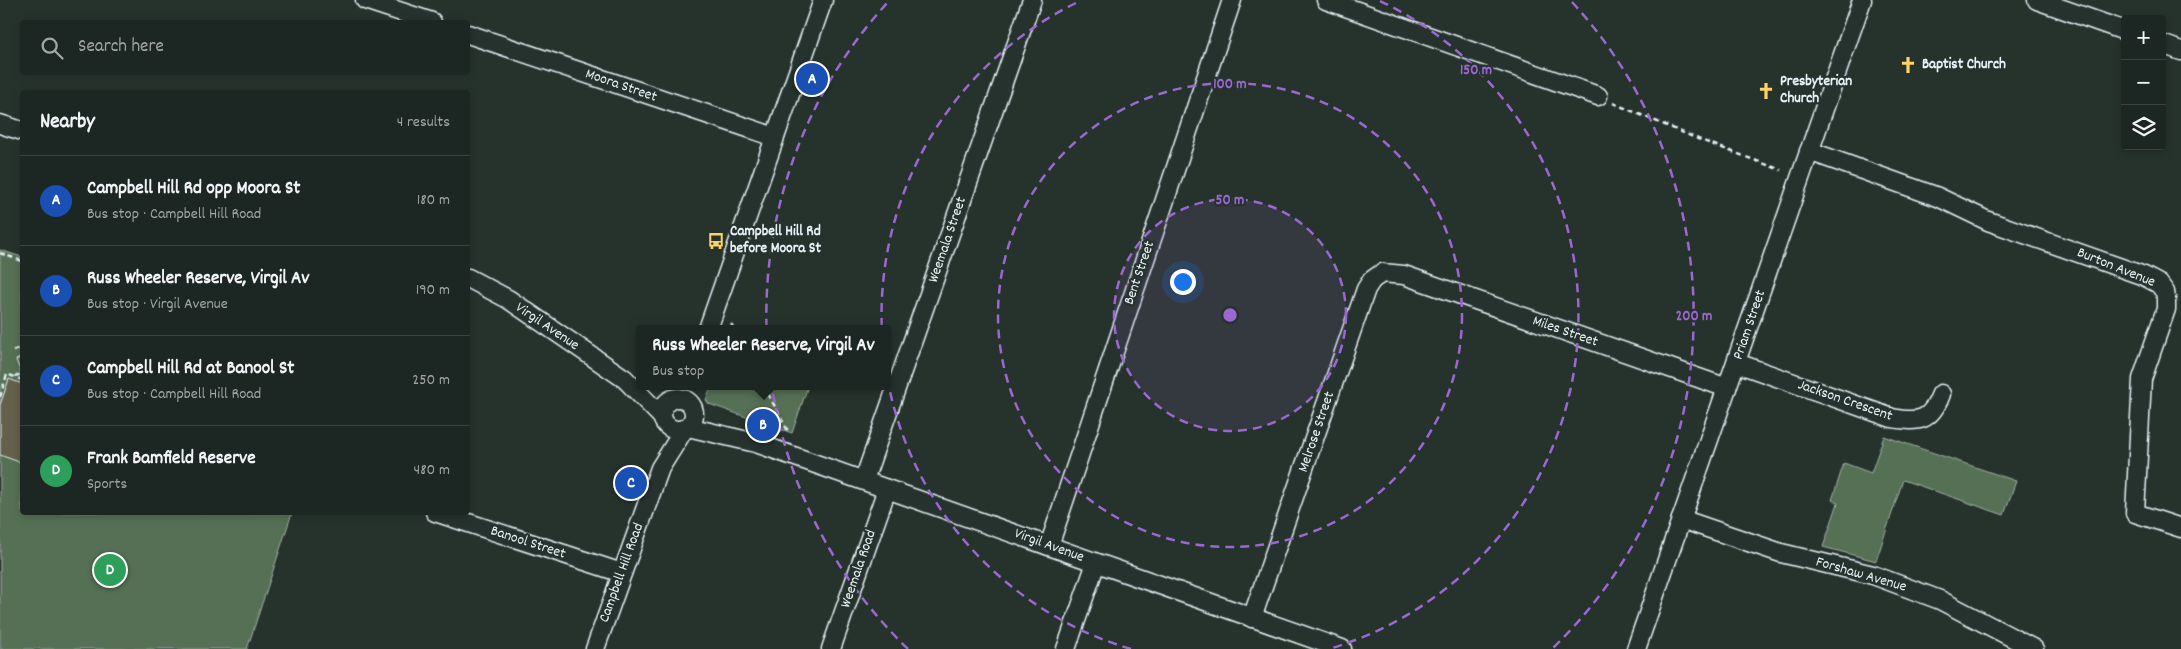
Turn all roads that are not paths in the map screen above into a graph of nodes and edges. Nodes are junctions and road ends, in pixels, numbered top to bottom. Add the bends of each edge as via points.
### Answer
1 (365, 0) edge
2 (823, 0) edge
3 (1032, 0) edge
4 (1232, 0) edge
5 (1326, 0) edge
6 (1862, 0) edge
7 (2036, 0) edge
8 (426, 20) edge
9 (2121, 30) edge
10 (470, 35) edge
11 (2166, 45) edge
12 (2181, 51) edge
13 (1598, 96) road end
14 (0, 124) edge
15 (20, 130) edge
16 (775, 137) junction
17 (1809, 151) junction
18 (1404, 275) joint
19 (470, 279) edge
20 (709, 325) edge
21 (1737, 363) junction
22 (635, 384) edge
23 (1727, 388) junction
24 (640, 390) edge
25 (657, 390) edge
26 (694, 390) edge
27 (1941, 394) dead end
28 (676, 395) edge
29 (690, 418) junction
30 (663, 419) junction
31 (660, 468) junction
32 (864, 480) junction
33 (887, 489) junction
34 (444, 515) edge
35 (1681, 519) junction
36 (2181, 528) edge
37 (1049, 546) junction
38 (1096, 563) junction
39 (622, 573) junction
40 (1252, 618) junction
41 (595, 649) edge
42 (831, 649) edge
43 (1066, 649) edge
44 (1342, 649) edge
45 (1636, 649) edge
46 (2034, 649) edge

1 - 8 street
2 - 16 street
3 - 32 street, Weemala Street
4 - 37 street, Bent Street
5 - 13 street
6 - 17 street, Priam Street
7 - 9 street
10 - 16 street, Moora Street
11 - 12 street
14 - 15 street
16 - 20 street
17 - 21 street, Priam Street
17 - 36 street, Burton Avenue via 1938,197 1988,221 2159,284 2165,292 2166,309 2142,379 2135,513
18 - 23 street, Miles Street
18 - 40 street, Melrose Street via 1382,273 1366,289
19 - 22 street, Virgil Avenue via 508,299
21 - 23 street, Priam Street
21 - 27 street, Jackson Crescent via 1902,420 1931,414
23 - 35 street, Priam Street
24 - 30 street, Virgil Avenue
25 - 28 street, Virgil Avenue
26 - 29 street, Campbell Hill Road
28 - 29 street via 685,400
28 - 30 street via 664,407
29 - 30 street via 674,430
29 - 31 street, Campbell Hill Road
29 - 32 street, Virgil Avenue
30 - 31 street, Campbell Hill Road
31 - 39 street, Campbell Hill Road
32 - 33 street, Virgil Avenue
33 - 37 street, Virgil Avenue
33 - 42 street, Weemala Road
34 - 39 street, Banool Street
35 - 45 street, Priam Street
35 - 46 street, Forshaw Avenue via 1780,553 1873,575 1956,608
37 - 38 street, Virgil Avenue
38 - 40 street, Virgil Avenue
38 - 43 street
39 - 41 street, Campbell Hill Road
40 - 44 street, Virgil Avenue

